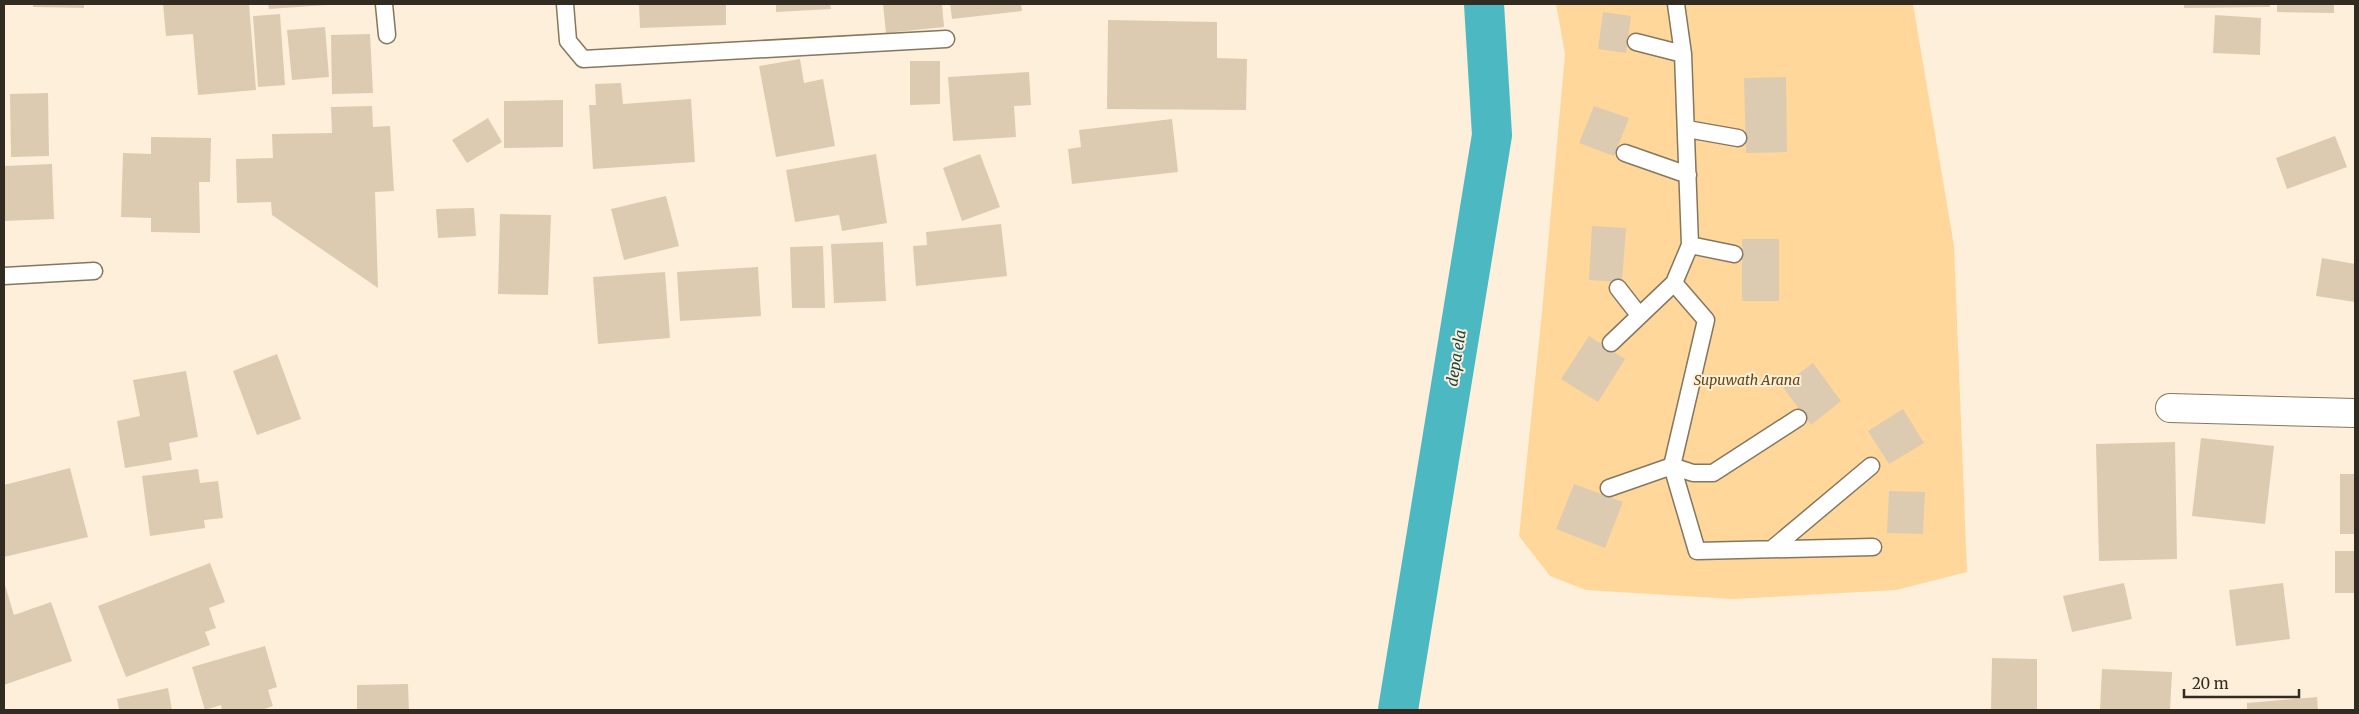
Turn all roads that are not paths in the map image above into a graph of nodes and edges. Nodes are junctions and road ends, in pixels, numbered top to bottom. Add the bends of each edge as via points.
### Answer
1 (384, 4) edge
2 (565, 4) edge
3 (1676, 4) edge
4 (387, 35) dead end
5 (946, 39) dead end
6 (1636, 42) dead end
7 (1683, 54) junction
8 (1687, 129) junction
9 (1738, 138) dead end
10 (1625, 154) dead end
11 (1688, 175) junction
12 (1690, 245) junction
13 (1734, 254) dead end
14 (94, 271) dead end
15 (4, 276) edge
16 (1674, 284) junction
17 (1618, 288) dead end
18 (1639, 316) junction
19 (1611, 343) dead end
20 (2170, 408) dead end
21 (2355, 414) edge
22 (1798, 418) dead end
23 (1672, 466) junction
24 (1871, 466) dead end
25 (1609, 488) dead end
26 (1873, 547) dead end
27 (1772, 549) junction

1 - 4 lane
2 - 5 lane via 568,41 583,59
3 - 7 lane
6 - 7 lane
7 - 8 lane
8 - 9 lane
8 - 11 lane
10 - 11 lane
11 - 12 lane
12 - 13 lane
12 - 16 lane
14 - 15 lane
16 - 18 lane
16 - 23 lane via 1706,320
17 - 18 lane
18 - 19 lane
20 - 21 street
22 - 23 lane via 1713,473 1693,473
23 - 25 lane
23 - 27 lane via 1697,551
24 - 27 lane
26 - 27 lane

